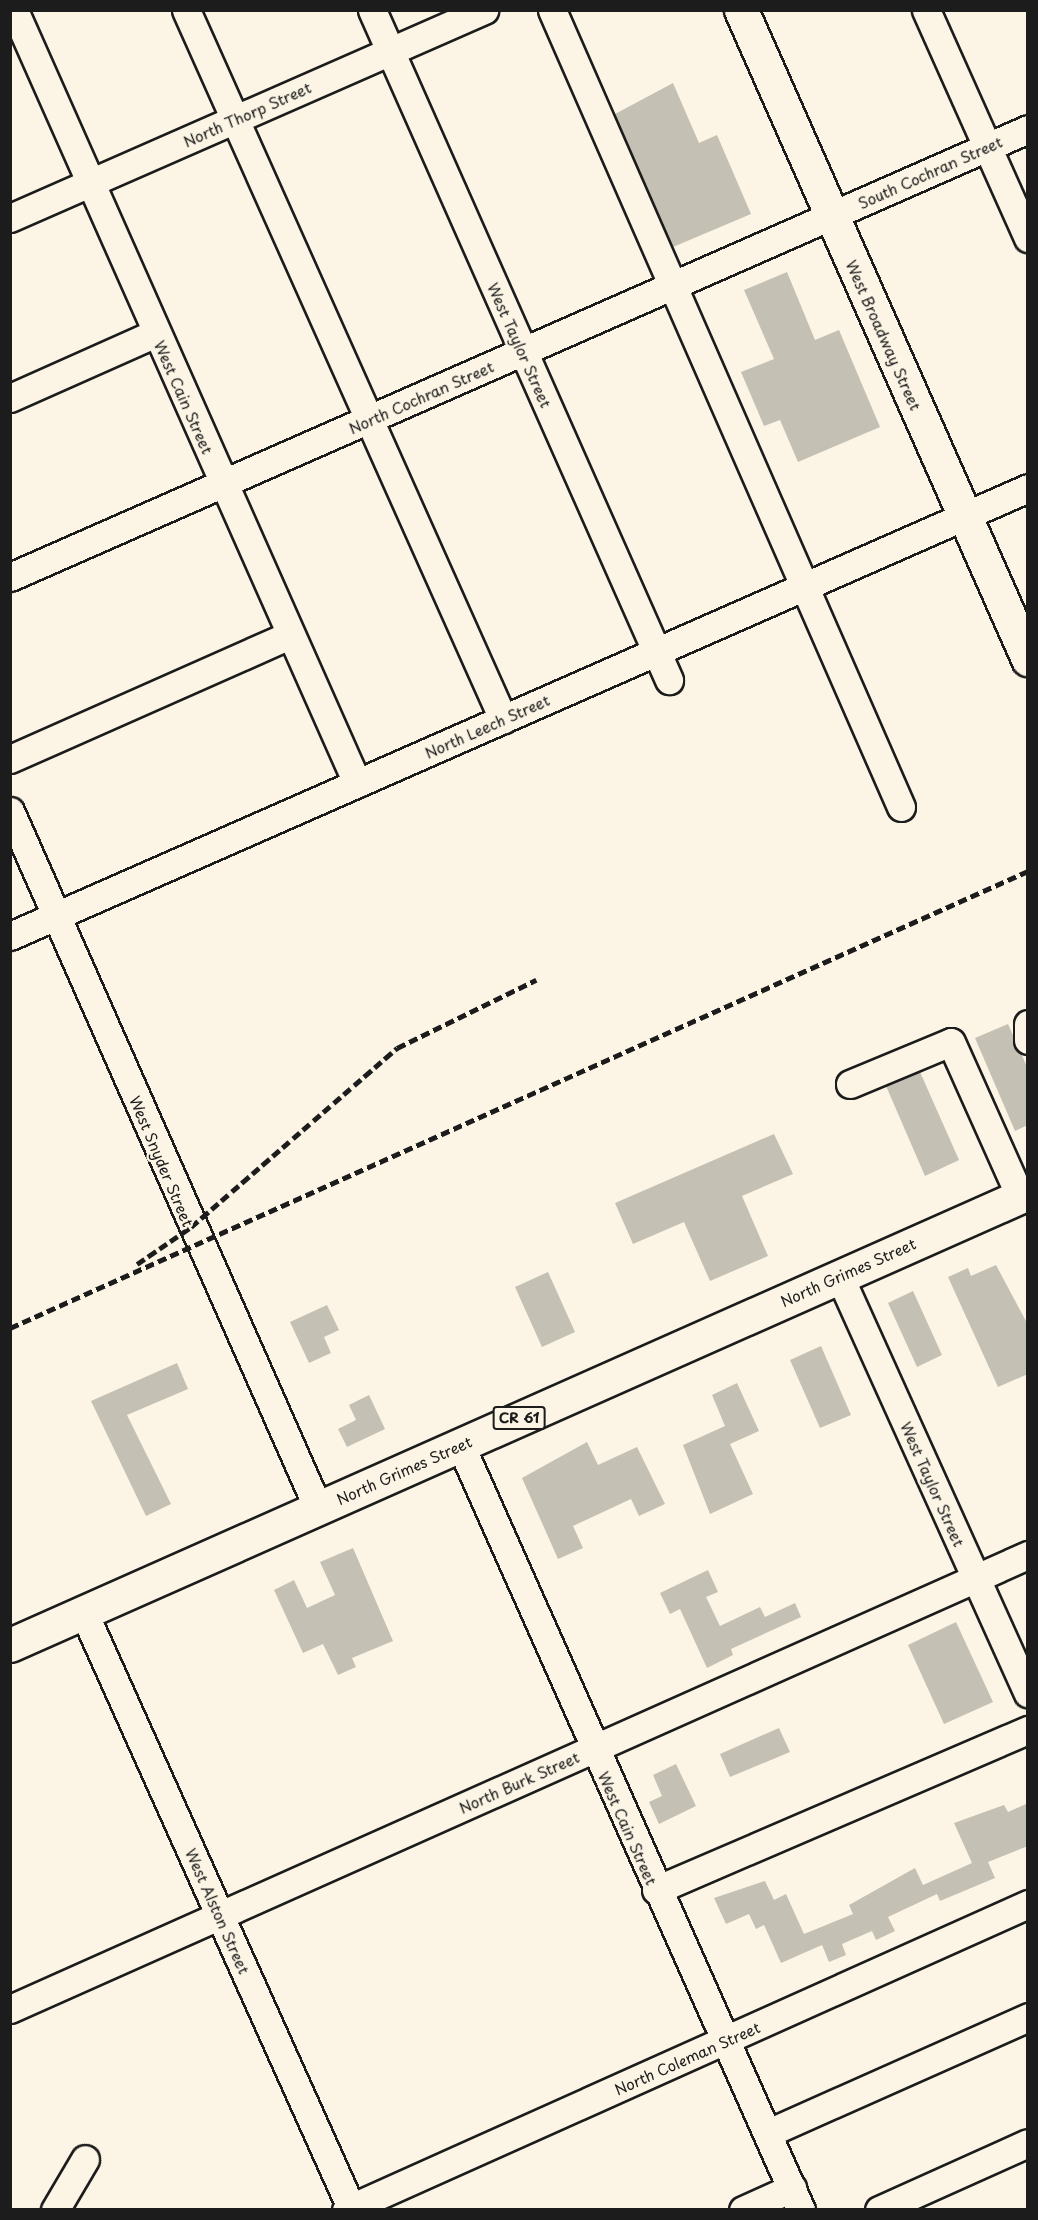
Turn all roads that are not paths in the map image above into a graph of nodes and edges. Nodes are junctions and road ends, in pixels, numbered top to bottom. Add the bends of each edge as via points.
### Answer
1 (186, 10) edge
2 (372, 10) edge
3 (484, 10) edge
4 (552, 10) edge
5 (741, 10) edge
6 (926, 10) edge
7 (16, 25) edge
8 (390, 52) junction
9 (235, 120) junction
10 (1028, 129) edge
11 (987, 147) junction
12 (90, 183) junction
13 (832, 215) junction
14 (10, 218) edge
15 (1028, 238) edge
16 (674, 285) junction
17 (156, 333) junction
18 (523, 352) junction
19 (10, 398) edge
20 (371, 419) junction
21 (223, 484) junction
22 (1028, 488) edge
23 (964, 517) junction
24 (10, 577) edge
25 (805, 587) junction
26 (290, 634) junction
27 (656, 652) junction
28 (1028, 659) edge
29 (669, 680) dead end
30 (503, 719) junction
31 (10, 759) edge
32 (357, 783) junction
33 (902, 807) dead end
34 (10, 811) edge
35 (56, 915) junction
36 (10, 936) edge
37 (1028, 1024) edge
38 (1028, 1040) edge
39 (850, 1084) dead end
40 (1024, 1195) edge
41 (839, 1275) junction
42 (460, 1444) junction
43 (318, 1508) junction
44 (1028, 1555) edge
45 (975, 1578) junction
46 (84, 1613) junction
47 (10, 1645) edge
48 (1028, 1693) edge
49 (1028, 1730) edge
50 (593, 1748) junction
51 (656, 1890) junction
52 (1028, 1904) edge
53 (220, 1915) junction
54 (10, 2009) edge
55 (1028, 2017) edge
56 (725, 2041) junction
57 (768, 2133) junction
58 (1028, 2143) edge
59 (85, 2159) dead end
60 (796, 2199) edge
61 (349, 2209) edge
62 (55, 2210) edge
63 (742, 2210) edge
64 (879, 2210) edge

1 - 9 street
2 - 8 street, West Taylor Street
3 - 8 street, North Thorp Street
4 - 16 street
5 - 13 main road, West Broadway Street
6 - 11 street
7 - 12 street, West Cain Street
8 - 9 street, North Thorp Street
8 - 18 street, West Taylor Street
9 - 12 street, North Thorp Street
9 - 20 street
10 - 11 street, South Cochran Street
11 - 13 street, South Cochran Street
11 - 15 street
12 - 14 street, North Thorp Street
12 - 17 street, West Cain Street
13 - 16 street, North Cochran Street
13 - 23 main road, West Broadway Street
16 - 18 street, North Cochran Street
16 - 25 street
17 - 19 street
17 - 21 street, West Cain Street
18 - 20 street, North Cochran Street
18 - 27 street, West Taylor Street
20 - 21 street, North Cochran Street
20 - 30 street
21 - 24 street, North Cochran Street
21 - 26 street, West Cain Street
22 - 23 street, North Leech Street
23 - 25 street, North Leech Street
23 - 28 main road, West Broadway Street
25 - 27 street, North Leech Street
25 - 33 street
26 - 31 street
26 - 32 street, West Cain Street
27 - 29 street, West Taylor Street
27 - 30 street, North Leech Street
30 - 32 street, North Leech Street
32 - 35 street, North Leech Street
34 - 35 street, West Snyder Street
35 - 36 street, North Leech Street
35 - 43 street, West Snyder Street
37 - 38 street
39 - 40 street via 951,1042
40 - 41 main road, North Grimes Street / CR 61
41 - 42 main road, North Grimes Street / CR 61
41 - 45 street, West Taylor Street
42 - 43 main road, North Grimes Street / CR 61
42 - 50 street, West Cain Street
43 - 46 main road, North Grimes Street / CR 61
44 - 45 street, North Burk Street
45 - 48 street, West Taylor Street
45 - 50 street, North Burk Street
46 - 47 main road, North Grimes Street / CR 61
46 - 53 street, West Alston Street
49 - 51 street
50 - 51 street, West Cain Street
50 - 53 street, North Burk Street
51 - 56 street, West Cain Street
52 - 56 street, North Coleman Street
53 - 54 street, North Burk Street
53 - 61 street, West Alston Street
55 - 57 street
56 - 57 street, West Cain Street
56 - 61 street, North Coleman Street
57 - 60 street, West Cain Street
58 - 64 street
59 - 62 street
60 - 63 street

